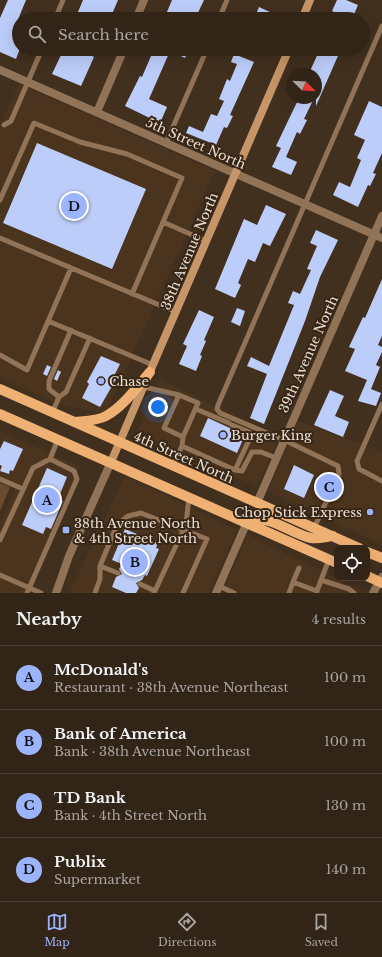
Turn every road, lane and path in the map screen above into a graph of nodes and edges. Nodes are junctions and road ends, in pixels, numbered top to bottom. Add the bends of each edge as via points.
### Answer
1 (63, 0) edge
2 (144, 0) edge
3 (228, 0) edge
4 (310, 0) edge
5 (58, 12) edge
6 (139, 12) edge
7 (222, 12) edge
8 (305, 12) edge
9 (382, 26) edge
10 (370, 53) edge
11 (39, 56) edge
12 (121, 56) edge
13 (203, 56) edge
14 (286, 56) edge
15 (369, 56) edge
16 (0, 70) edge
17 (28, 82) junction
18 (97, 112) junction
19 (4, 125) dead end
20 (166, 143) junction
21 (235, 173) junction
22 (0, 200) edge
23 (304, 203) junction
24 (382, 216) edge
25 (163, 222) junction
26 (374, 235) junction
27 (0, 238) edge
28 (382, 238) edge
29 (206, 241) junction
30 (71, 268) junction
31 (132, 294) junction
32 (176, 312) junction
33 (48, 321) junction
34 (71, 330) junction
35 (90, 338) junction
36 (0, 355) edge
37 (151, 369) junction
38 (144, 387) junction
39 (0, 389) edge
40 (179, 395) junction
41 (60, 396) junction
42 (382, 404) edge
43 (196, 409) junction
44 (52, 412) junction
45 (0, 414) edge
46 (73, 422) junction
47 (183, 437) junction
48 (58, 439) junction
49 (284, 440) junction
50 (120, 443) junction
51 (182, 446) junction
52 (276, 458) junction
53 (50, 459) junction
54 (111, 462) junction
55 (173, 466) junction
56 (235, 470) junction
57 (0, 479) edge
58 (382, 481) edge
59 (23, 489) junction
60 (189, 496) junction
61 (257, 503) junction
62 (247, 522) junction
63 (185, 526) junction
64 (314, 528) junction
65 (333, 536) junction
66 (0, 540) edge
67 (352, 545) edge
68 (370, 553) edge
69 (382, 558) edge
70 (333, 561) edge
71 (100, 566) junction
72 (299, 568) dead end
73 (118, 573) dead end
74 (0, 575) edge
75 (370, 577) edge
76 (321, 580) junction
77 (381, 580) edge
78 (293, 582) junction
79 (140, 584) dead end
80 (217, 590) edge
81 (28, 591) edge
82 (97, 592) edge
83 (155, 592) edge
84 (316, 592) edge
85 (41, 593) edge
86 (56, 593) edge
87 (183, 593) edge
88 (234, 593) edge
89 (288, 593) edge
90 (354, 593) edge
91 (373, 593) edge

1 - 5 lane
2 - 6 street
3 - 7 lane
4 - 8 main road
9 - 10 lane
11 - 17 lane
12 - 18 street
13 - 20 lane
14 - 21 main road, 38th Avenue North
15 - 23 lane
16 - 17 street, 5th Street North
17 - 18 street, 5th Street North
17 - 19 lane via 11,121
18 - 20 street, 5th Street North
20 - 21 street, 5th Street North
21 - 23 street, 5th Street North
21 - 29 main road, 38th Avenue North
22 - 25 lane via 34,123 80,142 127,154 182,178
23 - 26 street, 5th Street North
23 - 49 lane via 217,409 220,413
24 - 26 street, 39th Avenue North
25 - 29 lane
25 - 31 lane
26 - 28 street, 5th Street North
26 - 49 street, 39th Avenue North
27 - 30 lane
29 - 32 main road, 38th Avenue North
30 - 31 lane
30 - 33 lane
31 - 32 lane
32 - 37 main road, 38th Avenue North
33 - 34 lane
33 - 36 lane via 27,370
34 - 35 lane
34 - 41 lane via 49,381 49,389
35 - 37 lane
35 - 41 lane via 66,392
37 - 38 main road, 38th Avenue North
37 - 46 main road via 105,417
38 - 40 lane
38 - 50 main road, 38th Avenue North
39 - 44 main road, 4th Street North
40 - 43 lane via 198,403
40 - 47 lane via 164,428
41 - 44 lane
42 - 58 lane via 357,461 359,469
43 - 47 lane
43 - 56 lane via 249,432 249,440
44 - 46 main road, 4th Street North
45 - 48 main road
46 - 50 main road, 4th Street North
47 - 51 lane
48 - 53 lane
48 - 54 main road
49 - 52 street, 39th Avenue North
49 - 64 lane via 339,468 339,474
50 - 54 main road, 38th Avenue North
50 - 55 main road, 4th Street North
51 - 55 lane
51 - 56 lane
52 - 56 lane via 261,452 252,452 242,470
52 - 61 street, 39th Avenue North
53 - 59 lane via 33,468
53 - 81 lane via 74,471 77,479
54 - 60 main road
54 - 86 street via 69,556
55 - 61 main road, 4th Street North
57 - 59 lane
59 - 66 lane
60 - 62 main road
60 - 63 lane
61 - 64 main road, 4th Street North
62 - 65 main road via 259,518 306,536
62 - 70 main road
62 - 80 street
63 - 71 lane via 142,513 128,516 117,525
63 - 83 lane
63 - 87 lane via 207,539
64 - 65 main road, 4th Street North
65 - 67 main road, 4th Street North
68 - 69 main road
70 - 76 lane
71 - 73 lane
71 - 82 lane
72 - 78 lane
74 - 81 lane
75 - 77 main road
76 - 84 lane
76 - 90 lane via 349,588
77 - 91 street
78 - 84 lane
78 - 89 lane
79 - 83 lane
80 - 88 lane
81 - 85 lane

